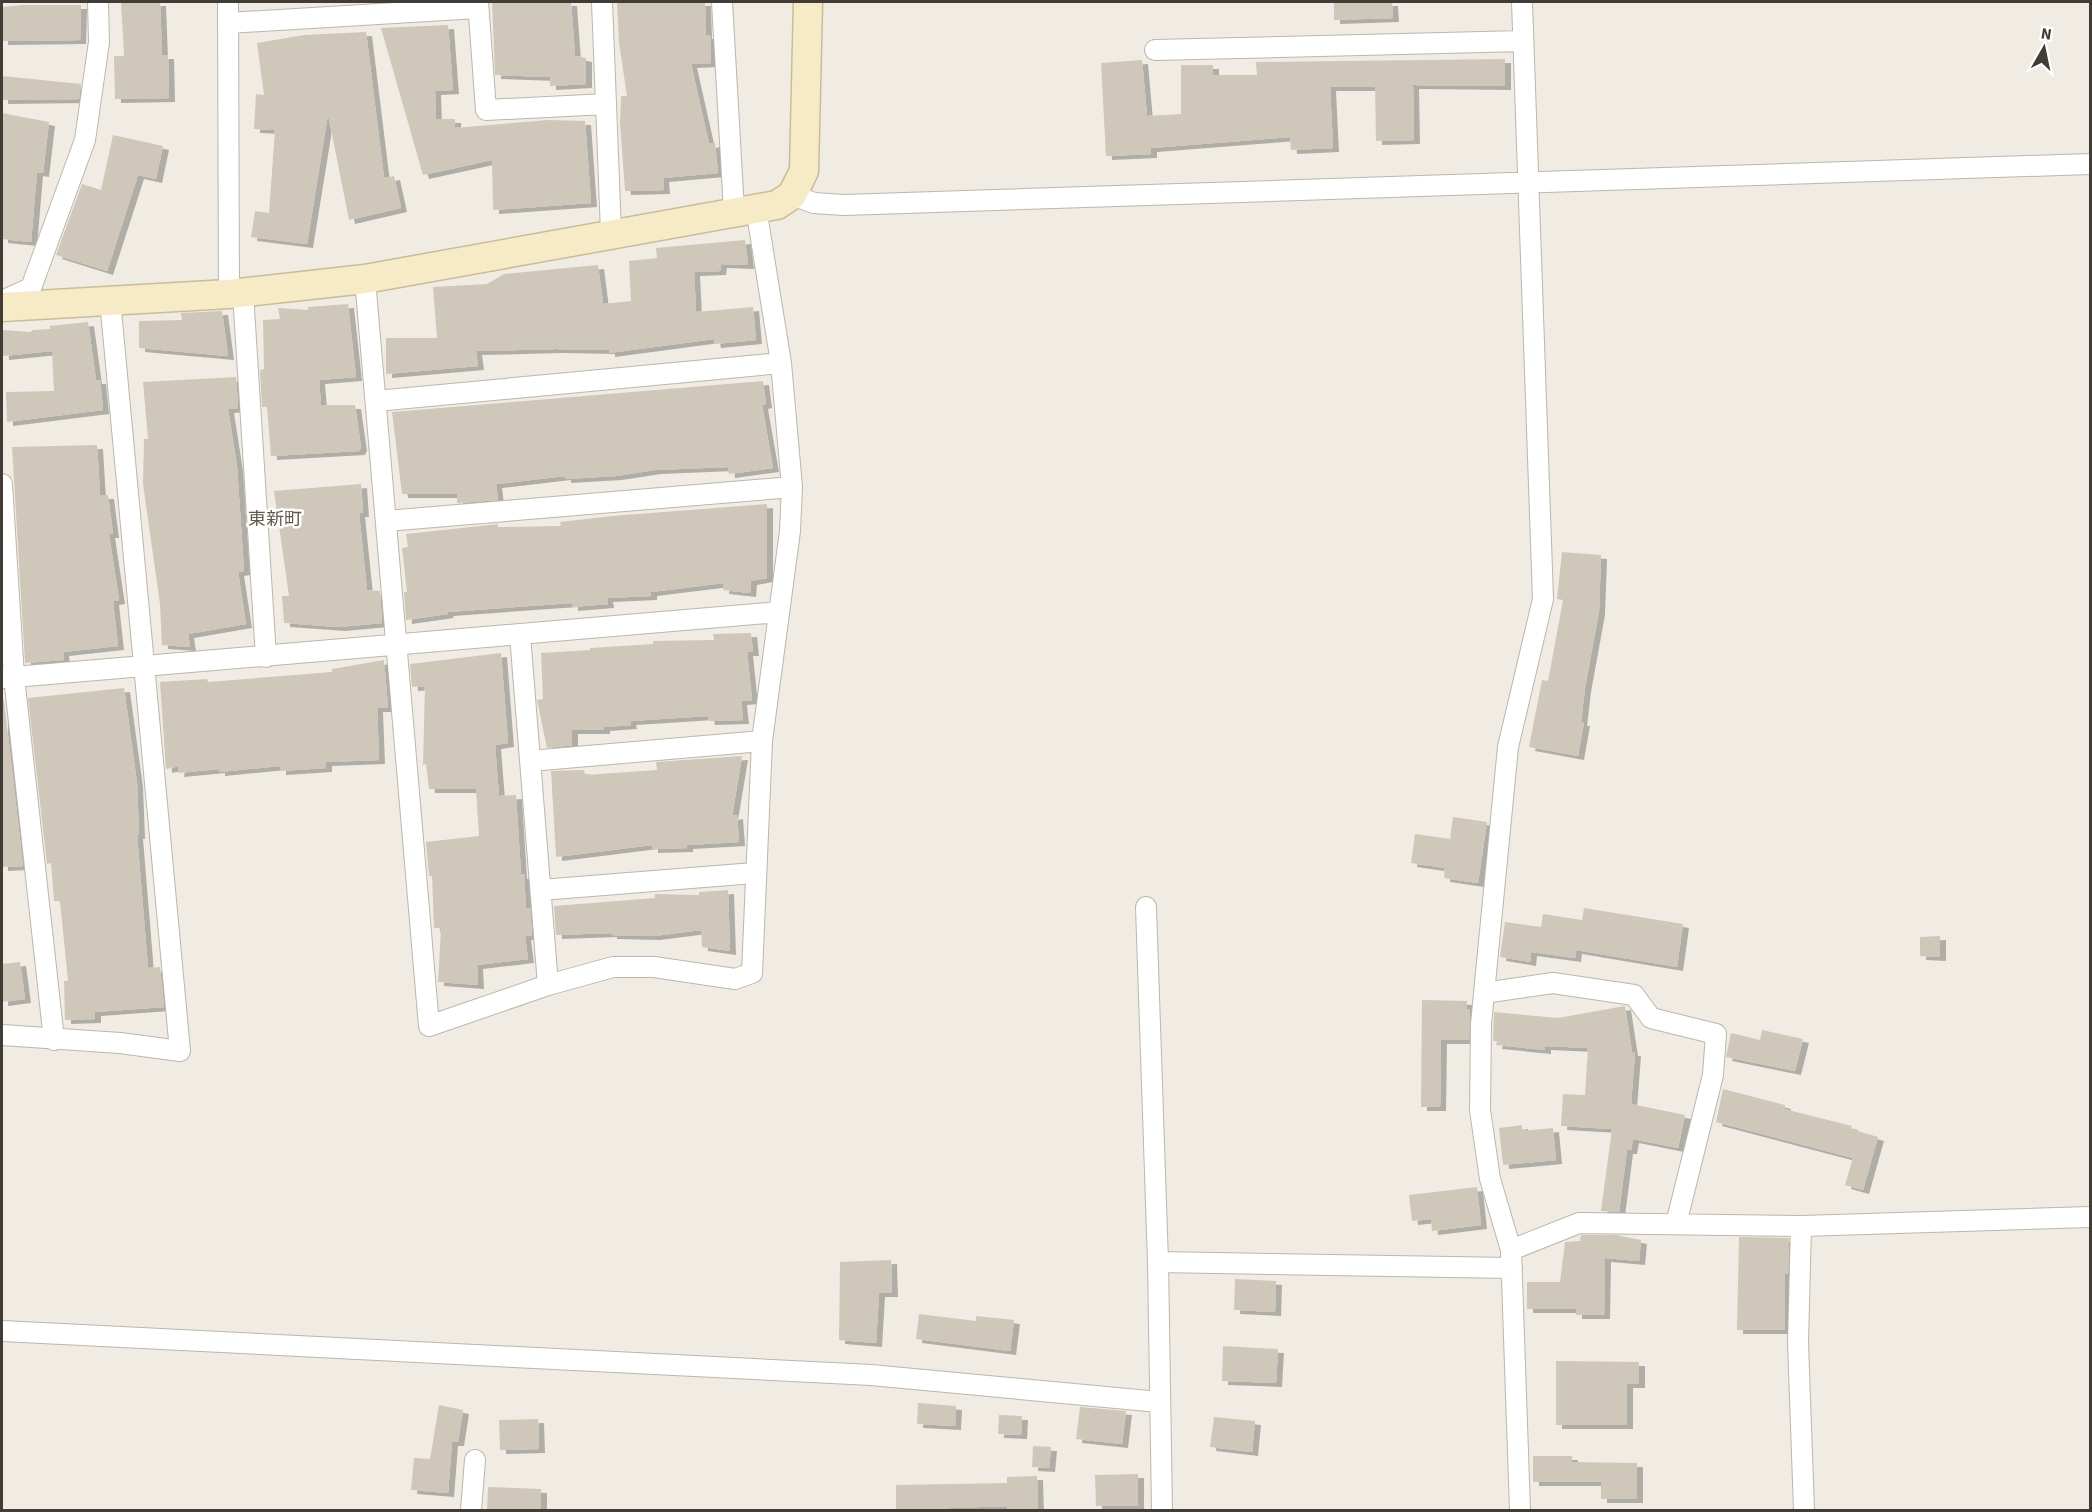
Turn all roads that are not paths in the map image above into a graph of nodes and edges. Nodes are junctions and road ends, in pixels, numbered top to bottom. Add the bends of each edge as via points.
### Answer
1 (98, 2) edge
2 (228, 2) edge
3 (602, 2) edge
4 (722, 2) edge
5 (808, 2) edge
6 (1522, 2) edge
7 (478, 5) edge
8 (228, 23) junction
9 (1523, 41) junction
10 (1155, 50) dead end
11 (606, 104) junction
12 (2091, 164) edge
13 (1527, 182) junction
14 (792, 195) junction
15 (745, 210) junction
16 (611, 233) junction
17 (365, 279) junction
18 (236, 294) junction
19 (110, 300) junction
20 (2, 301) edge
21 (2, 306) edge
22 (781, 363) junction
23 (376, 401) junction
24 (2, 484) edge
25 (792, 487) junction
26 (386, 521) junction
27 (3, 555) edge
28 (779, 612) junction
29 (520, 635) junction
30 (396, 646) junction
31 (266, 657) junction
32 (146, 667) junction
33 (8, 677) edge
34 (762, 741) junction
35 (530, 760) junction
36 (754, 873) junction
37 (541, 890) junction
38 (1146, 907) dead end
39 (548, 985) junction
40 (1484, 993) junction
41 (2, 1035) edge
42 (54, 1040) junction
43 (2091, 1217) edge
44 (1676, 1224) junction
45 (1801, 1226) junction
46 (1511, 1259) junction
47 (1158, 1262) junction
48 (2, 1331) edge
49 (1159, 1402) junction
50 (475, 1460) dead end
51 (471, 1510) edge
52 (1162, 1510) edge
53 (1521, 1510) edge
54 (1804, 1510) edge

1 - 20 street via 99,42 85,140 31,288
2 - 8 street
3 - 11 street
4 - 15 street
5 - 14 street via 804,171
6 - 9 street
7 - 8 street
7 - 11 street via 486,110
8 - 18 street
9 - 10 street
9 - 13 street
11 - 16 street
12 - 13 street
13 - 14 street via 844,205 814,203
13 - 40 street via 1543,599 1508,747
14 - 15 street via 777,205
15 - 16 street
15 - 22 street
16 - 17 street
17 - 18 street
17 - 23 street
18 - 19 street
18 - 31 street
19 - 21 street
19 - 32 street
22 - 23 street
22 - 25 street
23 - 26 street
24 - 27 street
25 - 26 street
25 - 28 street
26 - 30 street
27 - 33 street
28 - 29 street
28 - 34 street
29 - 30 street
29 - 35 street
30 - 31 street
30 - 39 street via 429,1026
31 - 32 street
32 - 33 street
32 - 42 street via 180,1051
33 - 42 street
34 - 35 street
34 - 36 street
35 - 37 street
36 - 37 street
36 - 39 street via 752,973 735,979 654,967 613,967
37 - 39 street
38 - 47 street
40 - 44 street via 1553,983 1634,995 1651,1018 1716,1034 1713,1075
40 - 46 street via 1480,1110 1490,1179
41 - 42 street
43 - 45 street
44 - 45 street
44 - 46 street via 1579,1223
45 - 54 street via 1798,1343
46 - 47 street
46 - 53 street
47 - 49 street
48 - 49 street via 871,1375
49 - 52 street
50 - 51 street

